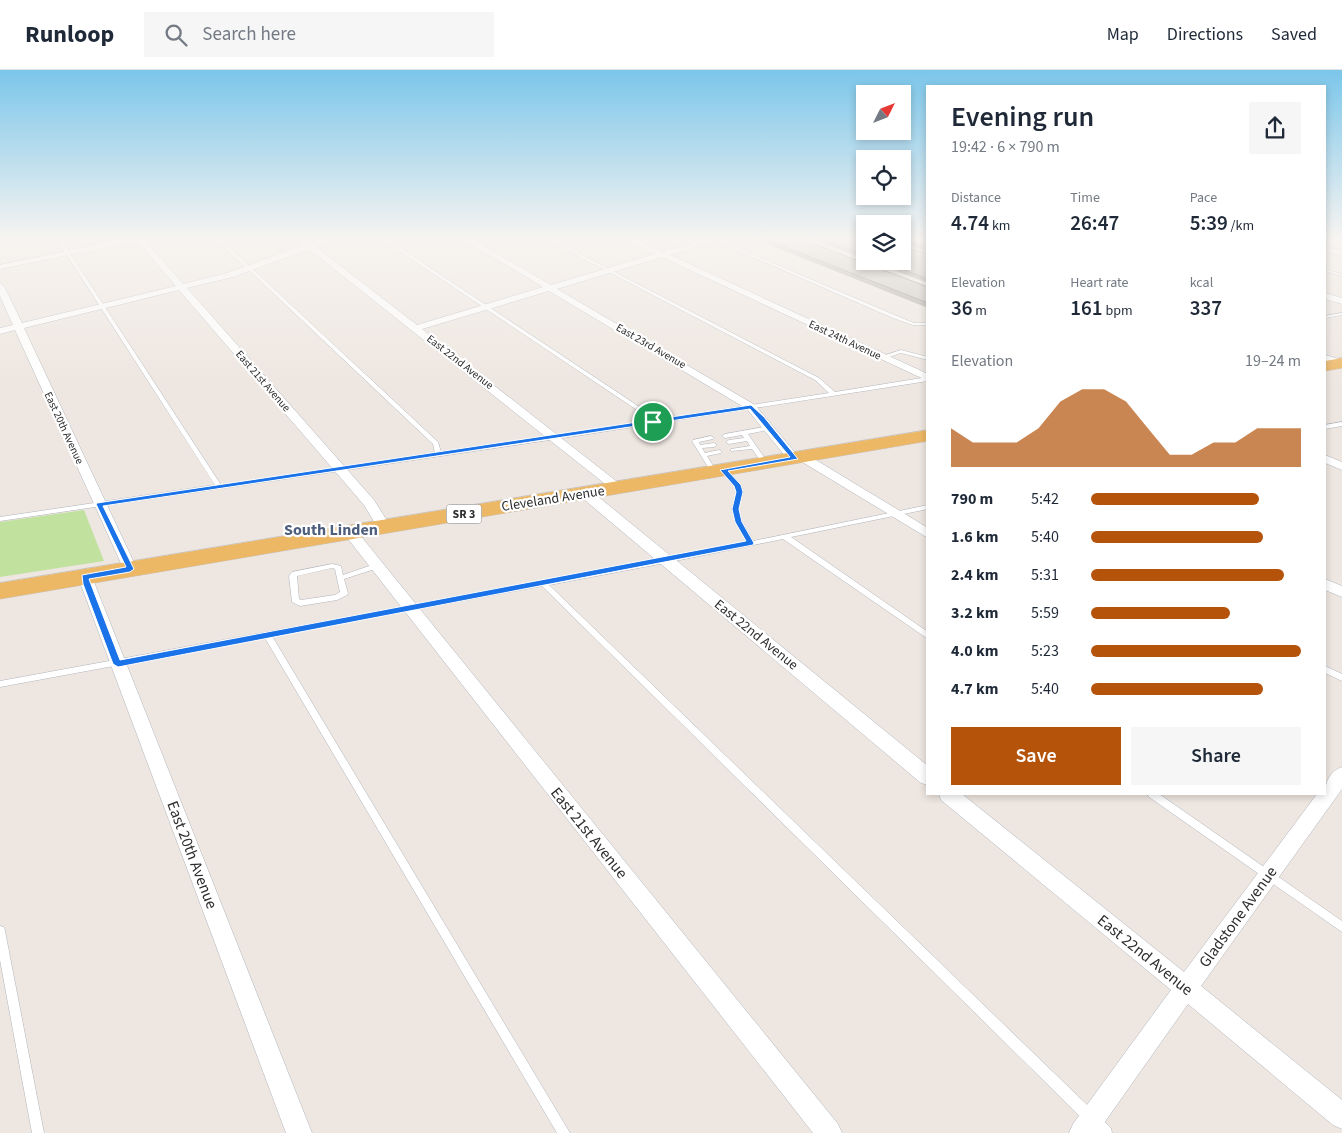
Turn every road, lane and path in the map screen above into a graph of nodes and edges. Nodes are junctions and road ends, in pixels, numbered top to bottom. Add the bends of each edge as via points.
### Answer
1 (1, 288) edge
2 (89, 288) edge
3 (181, 288) joint
4 (271, 288) edge
5 (364, 288) edge
6 (456, 288) edge
7 (550, 288) joint
8 (641, 288) edge
9 (734, 288) edge
10 (828, 288) edge
11 (1326, 296) edge
12 (1342, 301) edge
13 (102, 307) junction
14 (485, 307) junction
15 (1342, 314) edge
16 (1326, 317) edge
17 (926, 324) edge
18 (18, 327) junction
19 (416, 328) junction
20 (0, 331) edge
21 (883, 357) junction
22 (926, 358) edge
23 (926, 378) edge
24 (926, 379) edge
25 (834, 394) junction
26 (751, 407) junction
27 (653, 422) junction
28 (1342, 424) edge
29 (1326, 427) edge
30 (770, 428) junction
31 (744, 433) junction
32 (926, 435) edge
33 (725, 436) dead end
34 (556, 437) junction
35 (710, 438) dead end
36 (748, 439) junction
37 (728, 442) dead end
38 (714, 445) dead end
39 (699, 447) junction
40 (733, 450) dead end
41 (438, 454) junction
42 (759, 455) junction
43 (798, 458) junction
44 (1326, 459) edge
45 (715, 462) junction
46 (1342, 466) edge
47 (339, 469) junction
48 (218, 487) junction
49 (619, 488) junction
50 (585, 493) junction
51 (99, 504) junction
52 (926, 507) edge
53 (893, 514) junction
54 (0, 520) edge
55 (384, 527) junction
56 (350, 532) junction
57 (926, 533) edge
58 (784, 536) junction
59 (751, 543) junction
60 (665, 561) junction
61 (375, 566) junction
62 (130, 569) junction
63 (85, 577) junction
64 (341, 578) junction
65 (544, 584) junction
66 (1326, 584) edge
67 (0, 591) edge
68 (1342, 592) edge
69 (410, 609) junction
70 (926, 635) edge
71 (268, 636) junction
72 (118, 664) junction
73 (1326, 670) edge
74 (1342, 678) edge
75 (0, 684) edge
76 (926, 774) edge
77 (1336, 779) edge
78 (1326, 793) edge
79 (949, 795) edge
80 (1153, 795) edge
81 (1324, 795) edge
82 (1267, 875) junction
83 (1342, 926) edge
84 (0, 931) edge
85 (1186, 989) junction
86 (1342, 1116) edge
87 (1093, 1128) edge
88 (38, 1133) edge
89 (299, 1133) edge
90 (564, 1133) edge
91 (829, 1133) edge

1 - 18 street, East 20th Avenue
2 - 13 lane
3 - 13 street
3 - 47 street, East 21st Avenue
4 - 41 lane via 436,443
5 - 19 street, East 22nd Avenue
6 - 14 lane
7 - 14 street
7 - 26 street, East 23rd Avenue
8 - 25 lane via 817,379
9 - 21 street, East 24th Avenue
10 - 17 lane via 913,324
11 - 12 street
13 - 18 street
13 - 48 lane
14 - 19 street
14 - 27 lane via 642,411
15 - 16 lane
18 - 20 street
18 - 51 street, East 20th Avenue
19 - 34 street, East 22nd Avenue
21 - 22 lane via 901,351
21 - 23 street, East 24th Avenue
24 - 25 lane
25 - 26 lane
26 - 27 lane
26 - 30 street, East 23rd Avenue
27 - 34 lane
28 - 29 lane
30 - 31 lane
30 - 43 street, East 23rd Avenue
31 - 33 lane
31 - 36 lane
32 - 43 main road, Cleveland Avenue / SR 3
34 - 41 lane
34 - 49 street, East 22nd Avenue
35 - 39 lane via 695,441
36 - 37 lane
36 - 42 lane
38 - 39 lane
39 - 45 lane
40 - 42 lane
41 - 47 lane
42 - 43 main road, Cleveland Avenue / SR 3
42 - 45 main road, Cleveland Avenue / SR 3
43 - 53 street, East 23rd Avenue
44 - 46 street
45 - 49 main road, Cleveland Avenue / SR 3
45 - 59 lane via 738,485 740,492 735,509 738,522
47 - 48 lane
47 - 55 street, East 21st Avenue via 369,503
48 - 51 lane
49 - 50 main road, Cleveland Avenue / SR 3
50 - 55 main road, Cleveland Avenue / SR 3
50 - 60 street, East 22nd Avenue
51 - 54 lane
51 - 62 street, East 20th Avenue
52 - 53 lane
53 - 57 street, East 23rd Avenue
53 - 58 lane
55 - 56 main road, Cleveland Avenue / SR 3
56 - 61 street, East 21st Avenue
56 - 62 main road, Cleveland Avenue / SR 3
58 - 59 lane
58 - 70 lane
59 - 60 lane
60 - 65 lane
60 - 76 street, East 22nd Avenue
61 - 64 lane
61 - 69 street, East 21st Avenue
62 - 63 main road, Cleveland Avenue / SR 3
63 - 67 main road, Cleveland Avenue / SR 3
63 - 72 street, East 20th Avenue
64 - 64 lane via 336,566 299,572 293,576 295,600 300,603 338,597 344,592
65 - 69 lane
65 - 87 lane
66 - 68 street
69 - 71 lane
69 - 91 street, East 21st Avenue
71 - 72 lane
71 - 90 lane
72 - 75 lane
72 - 89 street, East 20th Avenue
73 - 74 lane
77 - 78 street, Gladstone Avenue
79 - 85 street, East 22nd Avenue
80 - 82 lane
81 - 82 street, Gladstone Avenue
82 - 83 lane
82 - 85 street, Gladstone Avenue
84 - 88 lane
85 - 86 street, East 22nd Avenue
85 - 87 street, Gladstone Avenue

